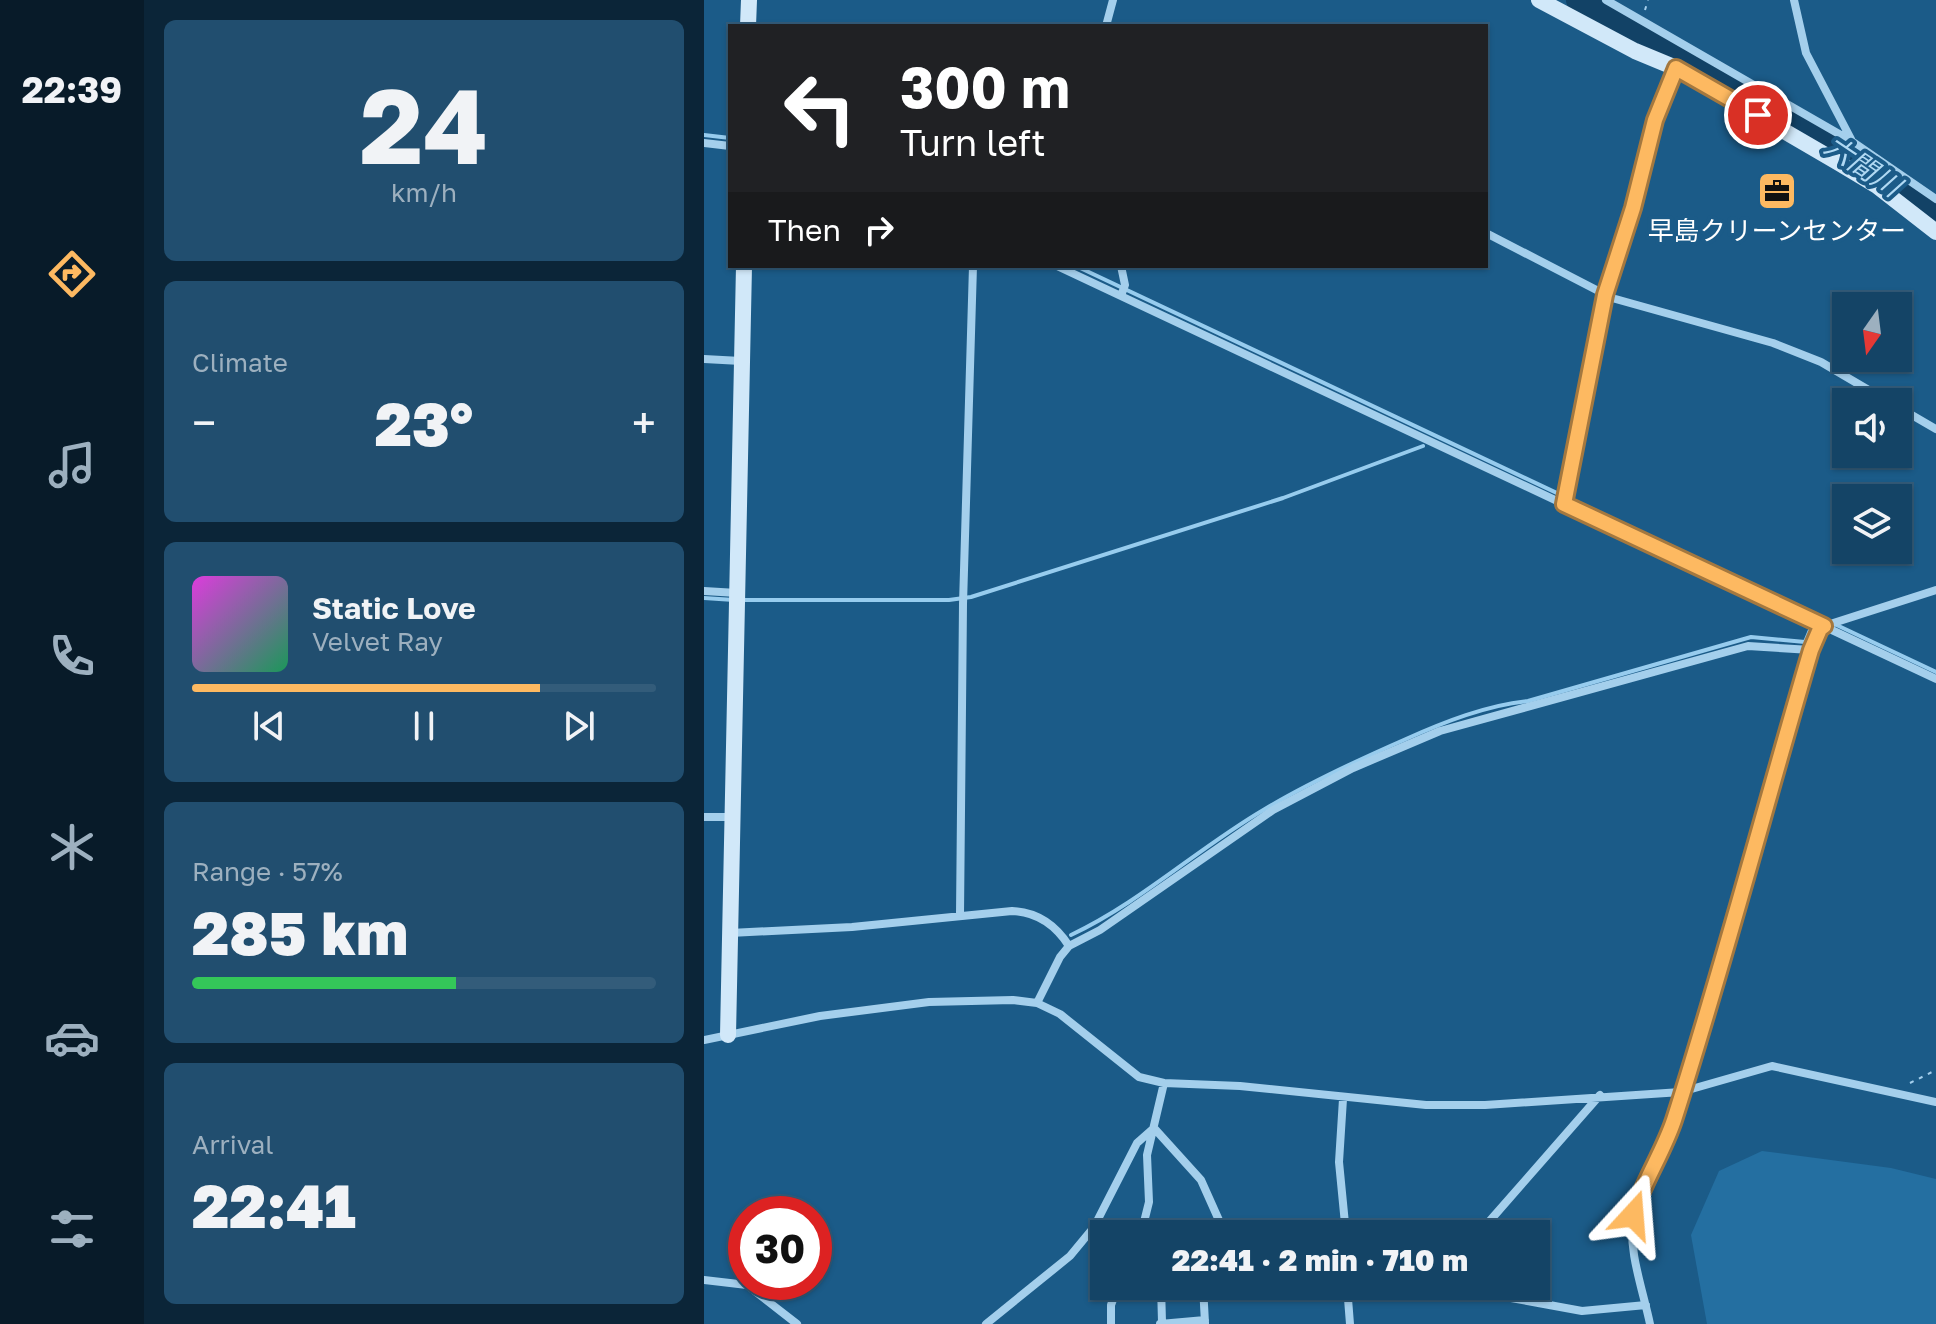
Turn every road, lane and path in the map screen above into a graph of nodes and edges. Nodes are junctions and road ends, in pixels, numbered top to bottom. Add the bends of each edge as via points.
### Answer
1 (749, 0) edge
2 (1113, 0) edge
3 (1539, 0) edge
4 (1606, 0) edge
5 (1794, 0) edge
6 (748, 24) edge
7 (1107, 24) edge
8 (1676, 68) junction
9 (704, 143) edge
10 (1852, 144) junction
11 (728, 146) edge
12 (1936, 199) edge
13 (1936, 232) edge
14 (1488, 234) edge
15 (744, 268) edge
16 (973, 268) edge
17 (1062, 268) edge
18 (1121, 268) edge
19 (1123, 291) junction
20 (1605, 295) junction
21 (704, 359) edge
22 (742, 361) junction
23 (1865, 388) edge
24 (1912, 415) edge
25 (1936, 429) edge
26 (1566, 499) junction
27 (1936, 590) edge
28 (704, 591) edge
29 (738, 597) junction
30 (1827, 626) junction
31 (1811, 650) junction
32 (1936, 679) edge
33 (704, 817) edge
34 (731, 817) junction
35 (960, 915) junction
36 (730, 933) junction
37 (1069, 946) junction
38 (1037, 1003) junction
39 (728, 1035) junction
40 (704, 1040) edge
41 (1936, 1070) edge
42 (1164, 1083) junction
43 (1894, 1091) junction
44 (1681, 1092) junction
45 (1600, 1095) junction
46 (1343, 1099) junction
47 (1936, 1102) edge
48 (1154, 1128) junction
49 (1144, 1220) edge
50 (1219, 1220) edge
51 (1345, 1220) edge
52 (1488, 1220) edge
53 (704, 1280) edge
54 (1113, 1300) edge
55 (1161, 1300) edge
56 (1204, 1300) edge
57 (1348, 1300) edge
58 (1518, 1300) edge
59 (1646, 1305) junction
60 (1205, 1322) edge
61 (1161, 1323) edge
62 (797, 1324) edge
63 (986, 1324) edge
64 (1111, 1324) edge
65 (1350, 1324) edge
66 (1650, 1324) edge

1 - 6 street
2 - 7 street
3 - 8 street
4 - 10 street
5 - 10 street via 1806,53
8 - 13 street via 1841,160
8 - 20 street via 1655,120
9 - 11 street
10 - 12 street
14 - 20 street
15 - 22 street
16 - 35 street
17 - 19 street
18 - 19 street
19 - 26 street
20 - 23 street via 1773,343
20 - 26 street
21 - 22 street
22 - 29 street
24 - 25 street
26 - 30 street
27 - 30 street
28 - 29 street
29 - 34 street
30 - 31 street via 1820,629
30 - 32 street
31 - 37 street via 1748,646 1440,731 1273,810
31 - 44 street via 1728,950
33 - 34 street
34 - 36 street
35 - 36 street
35 - 37 street via 1030,912
36 - 39 street
37 - 38 street
38 - 39 street via 929,1002
38 - 42 street via 1060,1014 1139,1077
39 - 40 street
41 - 43 path
42 - 46 street
42 - 48 street
43 - 44 street via 1772,1066
43 - 47 street
44 - 45 street
44 - 59 street via 1633,1215 1632,1240
45 - 46 street via 1485,1105
45 - 52 street
46 - 51 street via 1339,1162
48 - 49 street via 1145,1170 1149,1202
48 - 50 street via 1201,1180
48 - 63 street via 1137,1143 1094,1227 1070,1256
53 - 62 street via 747,1285
54 - 64 street
55 - 61 street
56 - 60 street
57 - 65 street
58 - 59 street via 1582,1311
59 - 66 street
60 - 61 street

